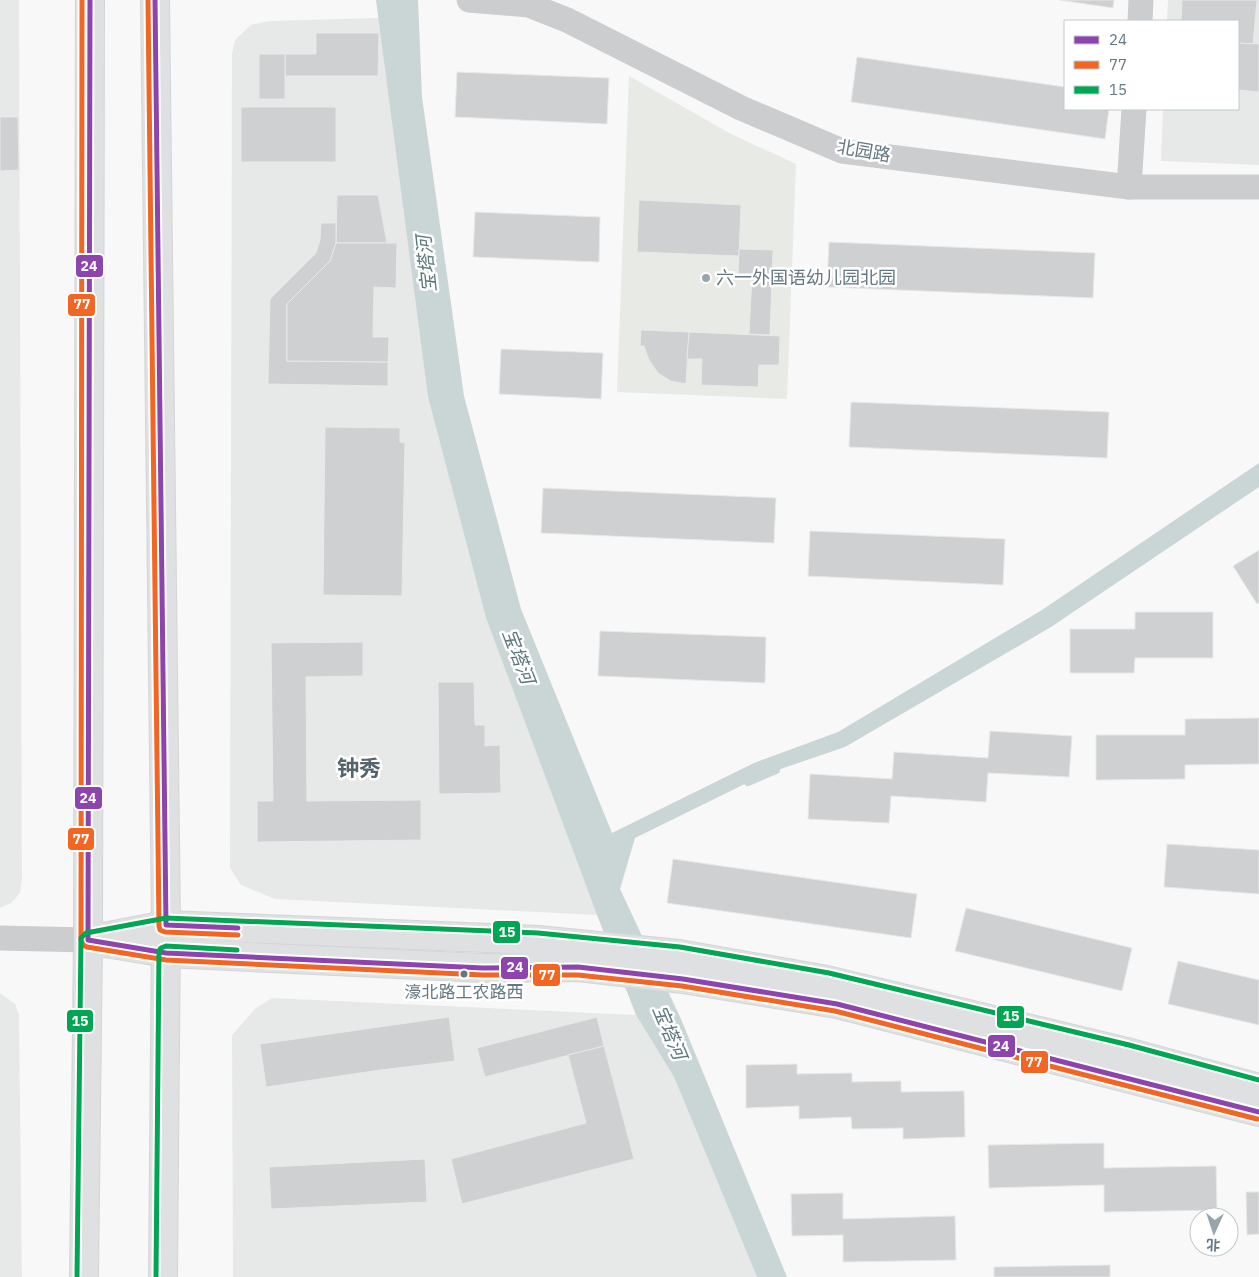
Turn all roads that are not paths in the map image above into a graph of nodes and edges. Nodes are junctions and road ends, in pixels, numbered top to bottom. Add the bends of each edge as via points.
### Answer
1 (90, 0) edge
2 (155, 0) edge
3 (469, 0) edge
4 (1141, 0) edge
5 (1140, 20) edge
6 (1134, 110) edge
7 (1129, 187) junction
8 (1259, 187) edge
9 (166, 925) junction
10 (0, 938) edge
11 (88, 940) junction
12 (166, 953) junction
13 (578, 956) junction
14 (681, 967) junction
15 (1259, 1088) edge
16 (1259, 1112) edge
17 (84, 1277) edge
18 (163, 1277) edge

1 - 11 main road
2 - 9 main road
3 - 7 street, 北园路 via 529,5 568,20 741,108 842,151
4 - 5 street
6 - 7 street
7 - 8 street, 北园路
9 - 11 main road
9 - 12 main road
9 - 13 main road via 538,940
10 - 11 street
11 - 12 main road
11 - 17 main road
12 - 13 main road via 483,968
12 - 18 main road
13 - 14 main road
14 - 15 main road via 827,980
14 - 16 main road

